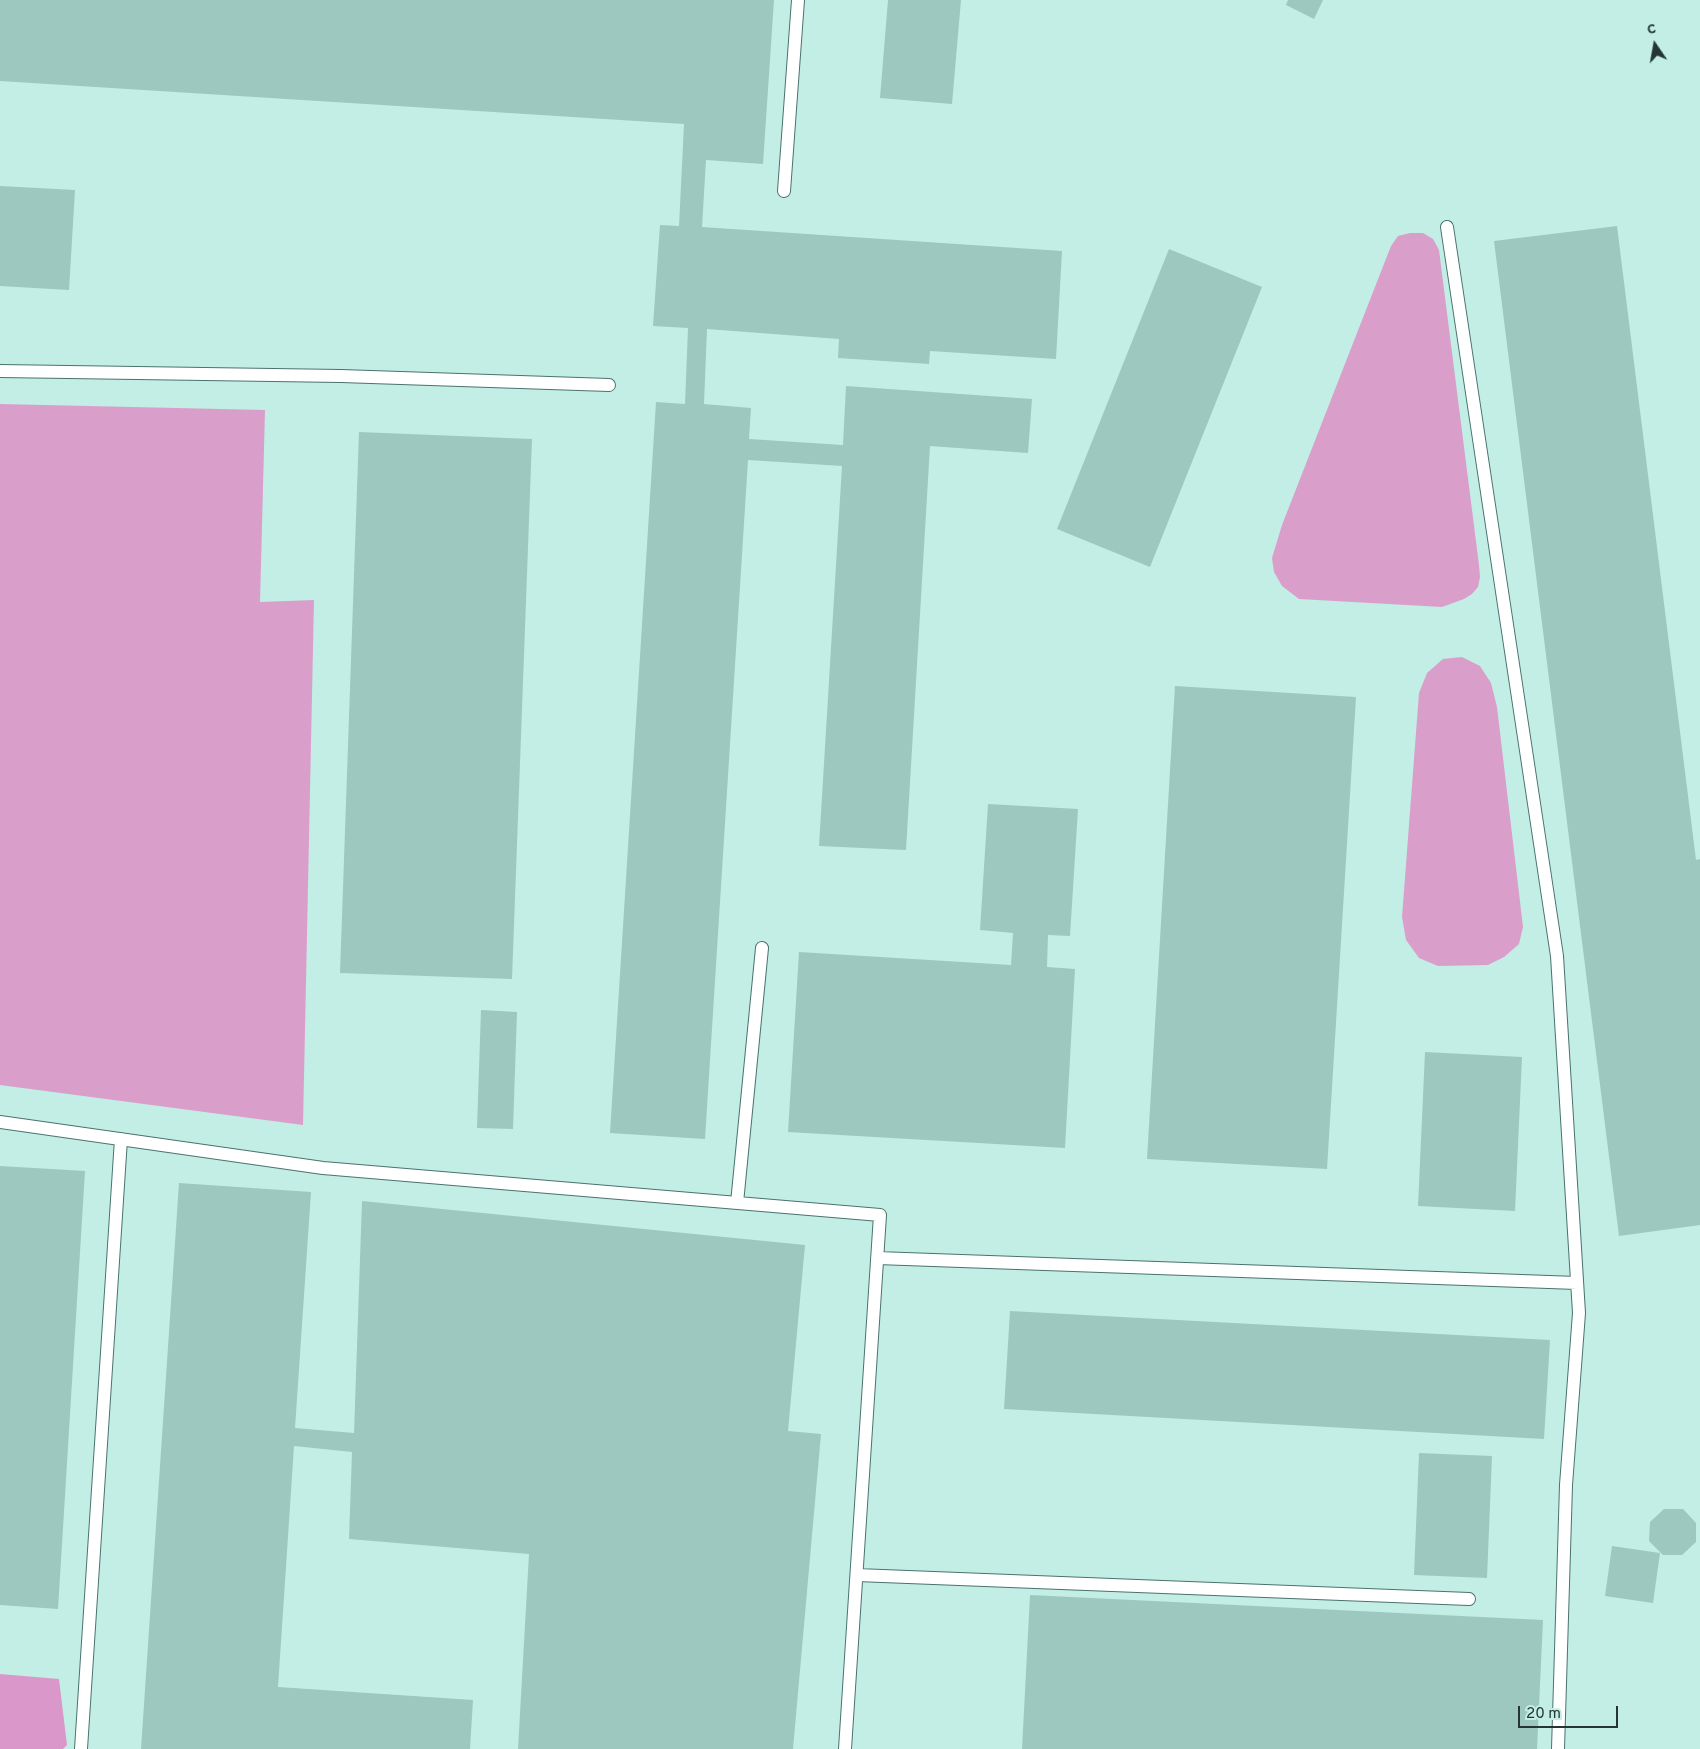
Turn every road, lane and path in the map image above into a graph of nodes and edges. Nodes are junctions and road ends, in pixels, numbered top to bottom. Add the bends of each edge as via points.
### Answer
1 (798, 0) edge
2 (784, 191) dead end
3 (1447, 227) dead end
4 (0, 371) edge
5 (609, 385) dead end
6 (762, 948) dead end
7 (0, 1122) edge
8 (121, 1139) junction
9 (737, 1203) junction
10 (877, 1258) junction
11 (1577, 1283) junction
12 (857, 1575) junction
13 (1469, 1599) dead end
14 (82, 1749) edge
15 (845, 1749) edge
16 (1558, 1749) edge

1 - 2 lane
3 - 11 lane via 1557,956
4 - 5 lane via 341,376
6 - 9 lane
7 - 8 lane
8 - 9 lane via 323,1168
8 - 14 lane
9 - 10 lane via 880,1215
10 - 11 lane
10 - 12 lane
11 - 16 lane via 1580,1313 1566,1485
12 - 13 lane
12 - 15 lane

